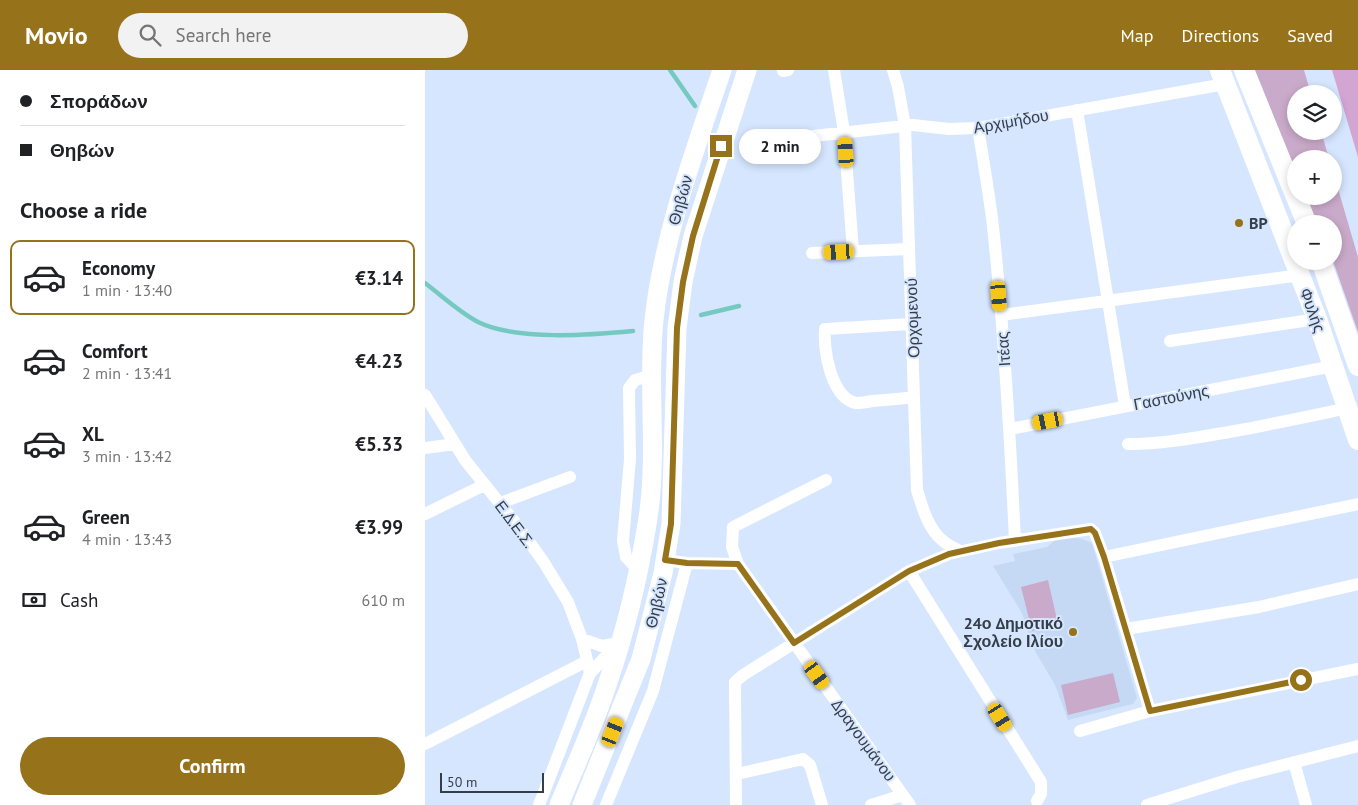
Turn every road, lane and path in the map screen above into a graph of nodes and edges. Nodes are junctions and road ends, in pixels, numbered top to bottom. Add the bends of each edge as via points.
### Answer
1 (722, 70) edge
2 (747, 70) edge
3 (834, 70) edge
4 (893, 70) edge
5 (1244, 70) edge
6 (1223, 77) edge
7 (1077, 110) junction
8 (905, 126) junction
9 (978, 128) junction
10 (844, 132) junction
11 (795, 138) dead end
12 (1303, 215) edge
13 (909, 249) junction
14 (853, 252) junction
15 (812, 253) dead end
16 (1324, 270) edge
17 (1301, 275) junction
18 (1108, 301) junction
19 (1001, 315) junction
20 (1317, 319) junction
21 (911, 324) junction
22 (1170, 341) dead end
23 (1333, 366) junction
24 (1358, 366) edge
25 (425, 395) edge
26 (914, 398) junction
27 (1125, 406) junction
28 (1348, 408) junction
29 (1010, 429) junction
30 (1358, 440) edge
31 (455, 444) junction
32 (1128, 444) dead end
33 (425, 448) edge
34 (570, 477) dead end
35 (826, 480) dead end
36 (484, 485) junction
37 (500, 503) junction
38 (1358, 504) edge
39 (425, 514) edge
40 (1015, 541) junction
41 (954, 552) junction
42 (1104, 557) junction
43 (665, 560) junction
44 (687, 563) junction
45 (738, 564) junction
46 (909, 571) junction
47 (1358, 584) edge
48 (1125, 629) junction
49 (582, 639) junction
50 (619, 643) junction
51 (794, 643) junction
52 (589, 667) junction
53 (1358, 669) edge
54 (1150, 711) junction
55 (1080, 731) dead end
56 (425, 744) edge
57 (1358, 746) edge
58 (1294, 762) junction
59 (737, 774) junction
60 (906, 800) edge
61 (1037, 801) dead end
62 (539, 805) edge
63 (559, 805) edge
64 (582, 805) edge
65 (607, 805) edge
66 (736, 805) edge
67 (822, 805) edge
68 (871, 805) edge
69 (1147, 805) edge
70 (1306, 805) edge

1 - 50 main road, Θηβών via 669,241 654,320 649,508 638,570
2 - 43 main road, Θηβών via 693,236 683,282 677,336 671,524
3 - 10 street
4 - 8 street, Ορχομενού
5 - 12 main road
6 - 7 street, Αρχιμήδου
6 - 17 main road, Φυλής
7 - 9 street, Αρχιμήδου
7 - 18 street
8 - 9 street, Αρχιμήδου
8 - 10 street, Αρχιμήδου
8 - 13 street, Ορχομενού
9 - 19 street, Ιτέας via 992,218
10 - 11 street, Αρχιμήδου
10 - 14 street
13 - 14 street
13 - 21 street, Ορχομενού
14 - 15 street
16 - 24 main road, Φυλής
17 - 18 street
17 - 20 main road, Φυλής
18 - 19 street
18 - 27 street
19 - 29 street, Ιτέας
20 - 22 street
20 - 23 main road, Φυλής
21 - 26 street, Ορχομενού
21 - 26 street via 825,329 824,338 827,361 837,387 846,397 856,403
23 - 27 street, Γαστούνης
23 - 28 main road, Φυλής
25 - 31 street, Ε.Δ.Ε.Σ.
26 - 41 street, Ορχομενού via 917,490 930,524
27 - 29 street, Γαστούνης
28 - 30 main road, Φυλής
28 - 32 street via 1183,440
29 - 40 street, Ιτέας
31 - 33 street
31 - 36 street, Ε.Δ.Ε.Σ.
34 - 37 street
35 - 45 street via 733,527 732,547
36 - 37 street, Ε.Δ.Ε.Σ.
36 - 39 street
37 - 49 street, Ε.Δ.Ε.Σ. via 543,561 568,602
38 - 42 street
40 - 41 street
40 - 42 street via 1091,529
41 - 46 street
42 - 48 street
43 - 44 street
43 - 64 main road, Θηβών via 641,659
44 - 45 street
44 - 65 street via 653,692
45 - 51 street, Δραγουμάνου
46 - 51 street
46 - 61 street via 1041,782
47 - 48 street via 1259,607
48 - 54 street
49 - 50 street via 602,646
49 - 52 street, Ε.Δ.Ε.Σ.
50 - 52 street
50 - 63 main road, Θηβών via 606,689
51 - 59 street via 735,682
51 - 60 street, Δραγουμάνου
52 - 56 street
52 - 62 street
53 - 54 street
54 - 55 street
57 - 58 street
58 - 69 street
58 - 70 street
59 - 66 street
59 - 67 street via 803,759 810,766
60 - 68 street

